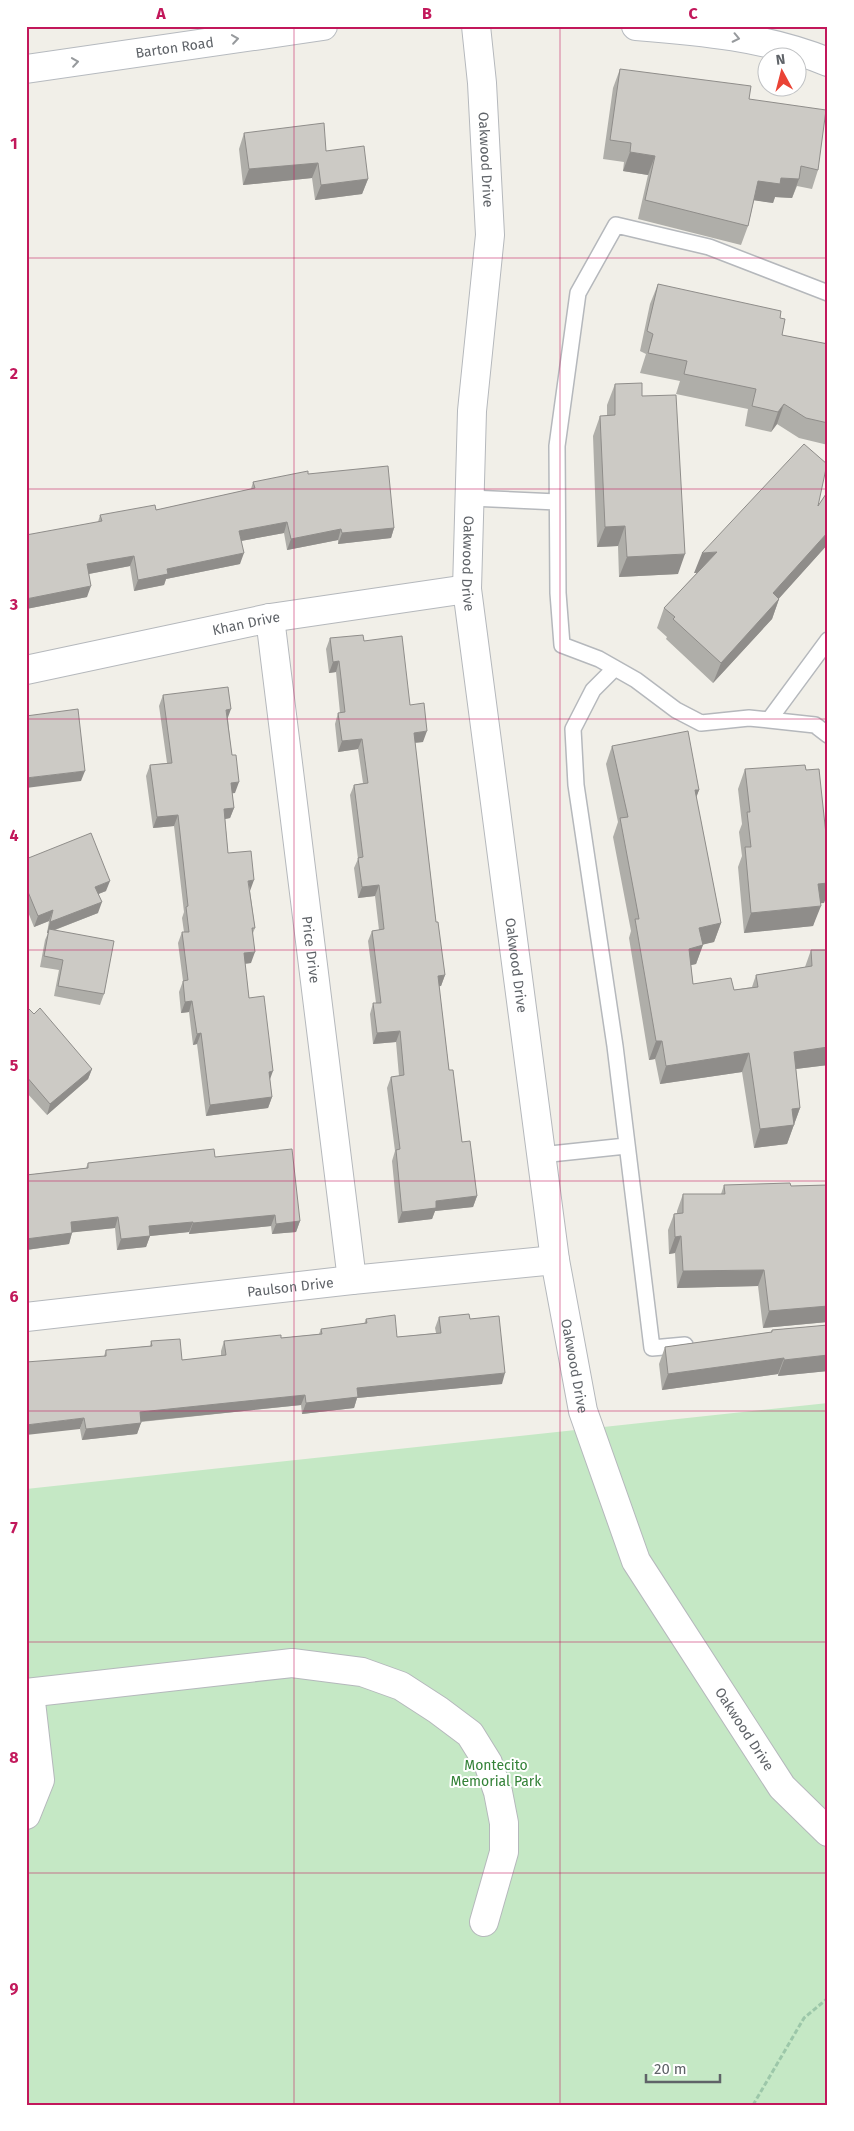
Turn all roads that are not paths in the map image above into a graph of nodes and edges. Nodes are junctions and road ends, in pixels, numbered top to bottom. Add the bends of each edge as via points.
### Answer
1 (323, 26) edge
2 (476, 26) edge
3 (636, 26) edge
4 (828, 62) edge
5 (26, 69) edge
6 (828, 294) edge
7 (470, 498) junction
8 (558, 502) junction
9 (467, 589) junction
10 (270, 618) junction
11 (828, 640) edge
12 (615, 668) junction
13 (26, 670) edge
14 (769, 720) junction
15 (828, 735) edge
16 (626, 1146) junction
17 (541, 1156) junction
18 (555, 1260) junction
19 (352, 1280) junction
20 (26, 1317) edge
21 (701, 1344) edge
22 (28, 1693) edge
23 (26, 1814) edge
24 (828, 1832) edge
25 (484, 1922) dead end

5 -> 1 street, Barton Road
2 - 7 street, Oakwood Drive via 490,235 472,411
3 -> 4 street via 705,31 802,51
6 - 8 lane via 709,247 616,225 578,294 557,446
7 - 8 lane
7 - 9 street, Oakwood Drive
8 - 12 lane via 558,593 562,646
9 - 10 street, Khan Drive
9 - 17 street, Oakwood Drive
10 - 13 street, Khan Drive
10 - 19 street, Price Drive
11 - 14 lane
12 - 14 lane via 676,710 701,722 749,718
12 - 16 lane via 593,690 573,729 576,784 615,1046
14 - 15 lane via 816,725
16 - 17 lane
16 - 21 lane via 652,1348
17 - 18 street, Oakwood Drive
18 - 19 street, Paulson Drive
18 - 24 street, Oakwood Drive via 583,1411 636,1561 782,1787
19 - 20 street, Paulson Drive
22 - 23 street via 40,1780
22 - 25 street via 292,1662 362,1672 400,1686 470,1734 488,1763 504,1823 504,1852

